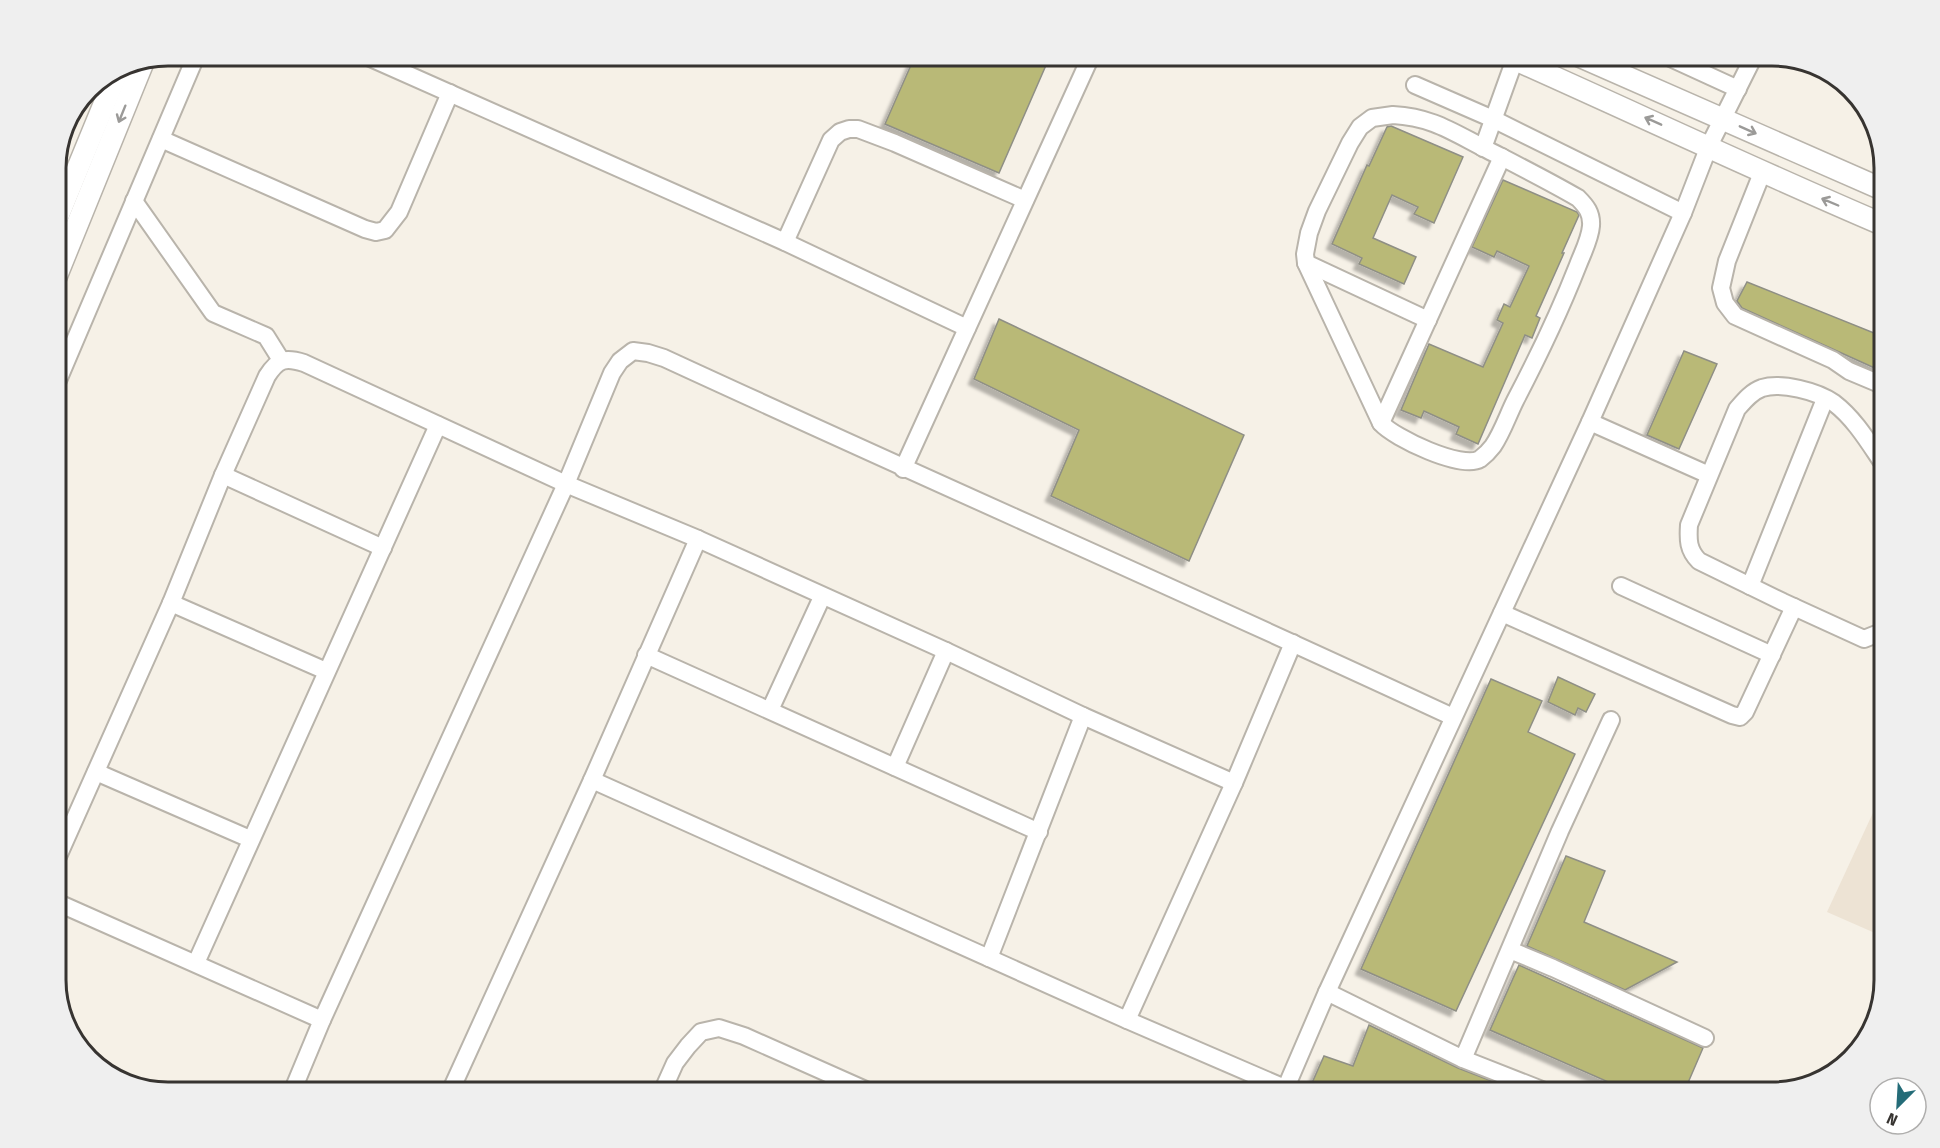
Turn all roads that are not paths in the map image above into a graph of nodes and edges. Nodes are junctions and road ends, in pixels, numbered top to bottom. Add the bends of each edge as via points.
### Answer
1 (192, 66) edge
2 (389, 66) edge
3 (1086, 66) edge
4 (1508, 66) edge
5 (1531, 66) edge
6 (1603, 66) edge
7 (1688, 66) edge
8 (1749, 66) edge
9 (140, 70) edge
10 (113, 83) edge
11 (1415, 85) dead end
12 (1738, 89) junction
13 (450, 93) junction
14 (1493, 119) junction
15 (1723, 119) junction
16 (161, 139) junction
17 (1709, 147) junction
18 (1484, 148) junction
19 (1503, 157) junction
20 (1762, 173) junction
21 (1874, 186) edge
22 (66, 196) edge
23 (1025, 200) junction
24 (134, 201) junction
25 (1683, 213) junction
26 (1874, 221) edge
27 (785, 242) junction
28 (66, 251) edge
29 (1306, 263) junction
30 (1428, 320) junction
31 (967, 328) junction
32 (281, 360) junction
33 (66, 361) edge
34 (1874, 381) edge
35 (1825, 399) junction
36 (1590, 422) junction
37 (1381, 423) junction
38 (438, 425) junction
39 (1874, 450) edge
40 (903, 468) junction
41 (1709, 475) junction
42 (223, 476) junction
43 (566, 484) junction
44 (698, 539) junction
45 (383, 548) junction
46 (1621, 586) dead end
47 (1750, 586) junction
48 (822, 597) junction
49 (171, 603) junction
50 (1794, 608) junction
51 (1502, 613) junction
52 (1874, 635) edge
53 (1293, 643) junction
54 (946, 651) junction
55 (646, 655) junction
56 (1772, 656) junction
57 (326, 671) junction
58 (770, 710) junction
59 (1083, 716) junction
60 (1454, 717) junction
61 (1611, 720) dead end
62 (895, 767) junction
63 (96, 772) junction
64 (592, 780) junction
65 (1234, 783) junction
66 (1039, 832) junction
67 (66, 839) edge
68 (250, 839) junction
69 (66, 906) edge
70 (1510, 950) junction
71 (990, 958) junction
72 (196, 963) junction
73 (1327, 992) junction
74 (322, 1020) junction
75 (1127, 1020) junction
76 (1705, 1038) dead end
77 (1463, 1059) junction
78 (296, 1082) edge
79 (455, 1082) edge
80 (666, 1082) edge
81 (832, 1082) edge
82 (1268, 1082) edge
83 (1292, 1082) edge
84 (1522, 1082) edge

1 - 16 street
2 - 13 street
3 - 23 street
4 - 14 street
17 -> 5 street
6 - 15 street
7 - 12 street
8 - 12 street
9 -> 28 street
10 - 22 street
11 - 14 street
12 - 15 street
13 - 16 street via 399,212 385,230 376,232
13 - 27 street
14 - 18 street
14 - 25 street
15 - 17 street
15 -> 21 street
16 - 24 street
17 - 20 street
17 - 25 street
18 - 19 street
18 - 29 street via 1414,116 1372,118 1350,143 1317,211 1306,245
19 - 30 street
19 - 37 street via 1578,198 1589,210 1587,243 1544,344 1492,446 1479,459 1459,461 1395,435
26 -> 20 street
20 - 34 street via 1726,261 1721,288 1725,303 1735,316
23 - 27 street via 895,143 849,129 831,140
23 - 31 street
24 - 32 street via 213,313 266,336
24 - 33 street
25 - 36 street
27 - 31 street
29 - 30 street
29 - 37 street
30 - 37 street
31 - 40 street
32 - 38 street via 304,363
32 - 42 street via 267,376
35 - 39 street via 1856,424
35 - 41 street via 1798,388 1773,387 1761,388 1747,397 1737,410
35 - 47 street
36 - 41 street
36 - 51 street
38 - 43 street
38 - 45 street
40 - 43 street via 664,358 633,351 612,373
40 - 53 street
41 - 47 street via 1689,525 1692,554
42 - 45 street
42 - 49 street
43 - 44 street
43 - 74 street
44 - 48 street
44 - 55 street
45 - 57 street
46 - 56 street
47 - 50 street
48 - 54 street
48 - 58 street
49 - 57 street
49 - 63 street
50 - 52 street via 1864,639
50 - 56 street
51 - 56 street via 1740,717
51 - 60 street
53 - 60 street
53 - 65 street
54 - 59 street
54 - 62 street
55 - 58 street
55 - 64 street
57 - 68 street
58 - 62 street
59 - 65 street
59 - 66 street
60 - 73 street
61 - 70 street
62 - 66 street
63 - 67 street
63 - 68 street
64 - 71 street
64 - 79 street
65 - 75 street
66 - 71 street
68 - 72 street
69 - 72 street
70 - 76 street
70 - 77 street
71 - 75 street
72 - 74 street
73 - 77 street
73 - 83 street
74 - 78 street
75 - 82 street
77 - 84 street
80 - 81 street via 675,1063 701,1032 719,1028 744,1036

